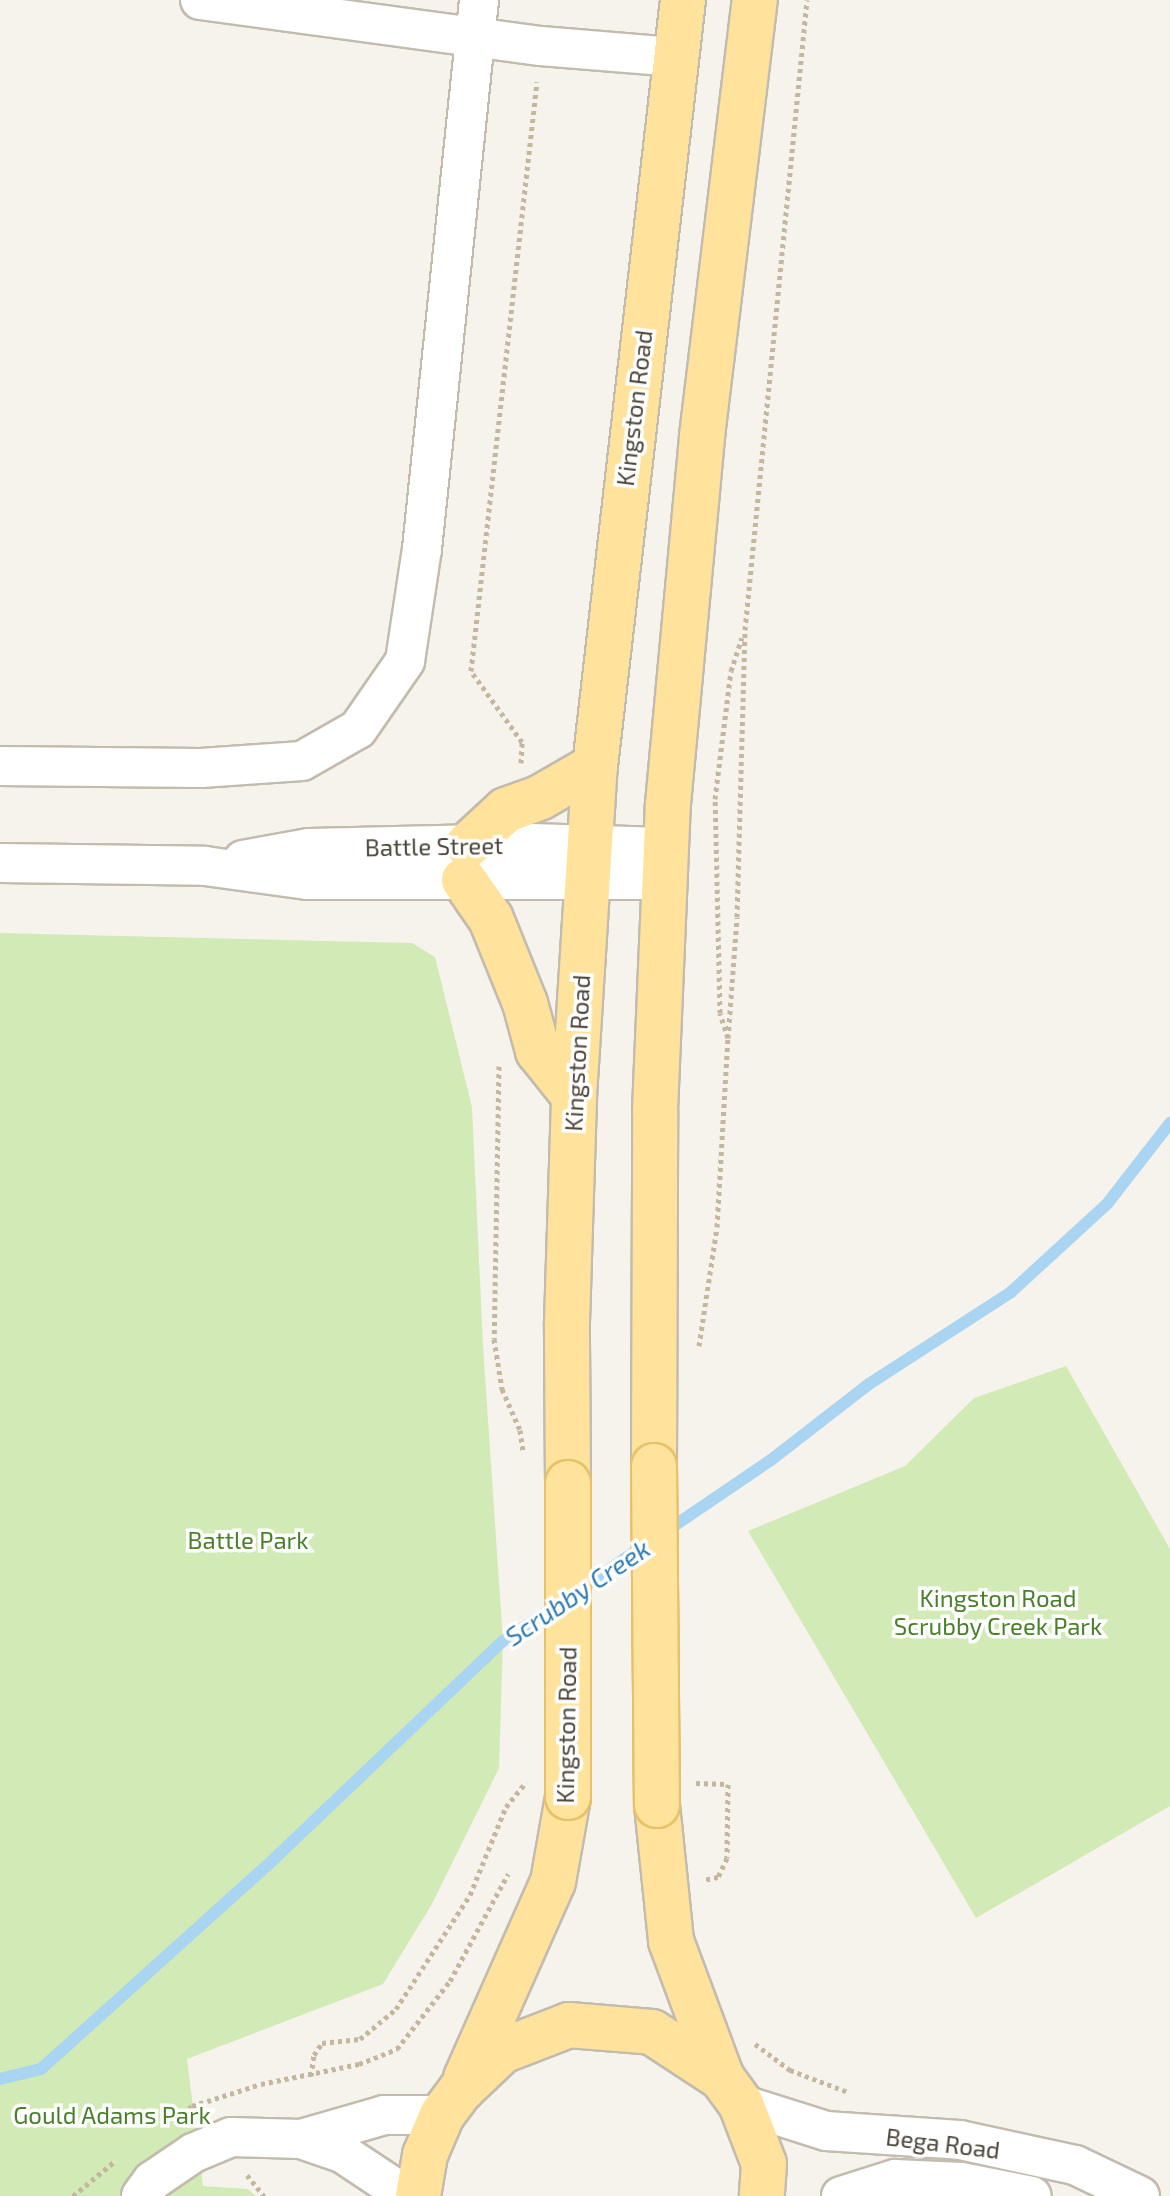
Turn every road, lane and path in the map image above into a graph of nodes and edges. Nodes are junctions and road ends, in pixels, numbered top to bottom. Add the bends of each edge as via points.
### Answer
1 (200, 0) edge
2 (479, 0) edge
3 (683, 0) edge
4 (755, 0) edge
5 (807, 0) edge
6 (476, 38) junction
7 (541, 46) junction
8 (676, 57) junction
9 (745, 630) junction
10 (0, 766) edge
11 (595, 766) junction
12 (541, 797) junction
13 (466, 862) junction
14 (588, 862) junction
15 (0, 863) edge
16 (665, 864) junction
17 (728, 1038) junction
18 (499, 1059) dead end
19 (574, 1096) junction
20 (696, 1360) dead end
21 (523, 1463) dead end
22 (515, 1860) dead end
23 (746, 2037) dead end
24 (311, 2076) dead end
25 (731, 2091) junction
26 (856, 2095) dead end
27 (451, 2103) junction
28 (301, 2139) junction
29 (243, 2164) dead end
30 (141, 2196) edge
31 (264, 2196) edge
32 (407, 2196) edge
33 (418, 2196) edge
34 (762, 2196) edge
35 (841, 2196) edge
36 (1032, 2196) edge
37 (1140, 2196) edge

1 - 6 street
2 - 6 street
3 - 8 main road, Kingston Road
4 - 16 main road via 702,436
5 - 9 path
6 - 7 street
6 - 10 street via 422,549 405,661 358,729 302,761 201,768
7 - 8 street
7 - 12 path via 471,671 522,742 518,759
8 - 11 main road, Kingston Road
9 - 17 path
9 - 17 path via 731,671 715,799 720,1013
11 - 12 main road
11 - 14 main road, Kingston Road
12 - 13 main road via 506,810
13 - 14 street, Battle Street
13 - 15 street, Battle Street via 307,880 205,866
13 - 19 main road via 506,952 538,1051
14 - 16 street, Battle Street
14 - 19 main road, Kingston Road
16 - 25 main road, bridge via 655,1111 657,1805 671,1941
17 - 20 path via 717,1227
18 - 21 path via 494,1339 502,1389 520,1430
19 - 27 main road, Kingston Road, bridge via 567,1322 568,1797 553,1882
22 - 24 path via 450,1981 397,2049
23 - 26 path via 790,2070
25 - 27 main road via 652,2032 569,2025 502,2051
25 - 34 main road via 764,2164
25 - 37 street, Bega Road via 826,2131 960,2140 1075,2165
27 - 28 street
27 - 33 main road, Kingston Road via 425,2155
28 - 30 street via 231,2137 193,2153 152,2181
28 - 32 street via 342,2153
29 - 31 path
35 - 36 street, Bega Road via 895,2179 961,2182

